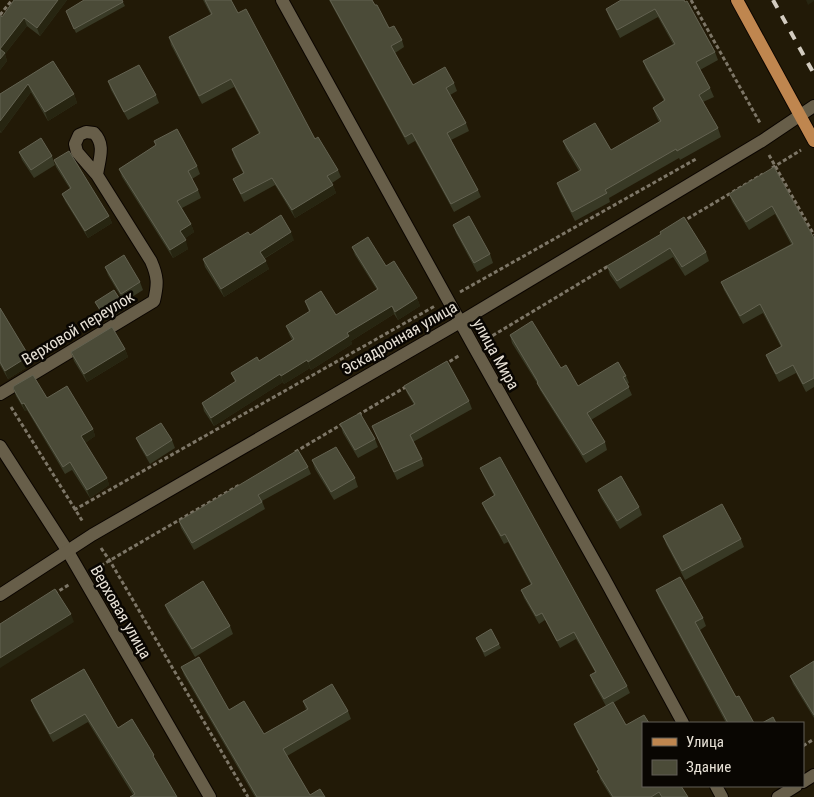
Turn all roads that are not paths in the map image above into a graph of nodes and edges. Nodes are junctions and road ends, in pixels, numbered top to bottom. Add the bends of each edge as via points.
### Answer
1 (282, 0) edge
2 (737, 0) edge
3 (814, 106) edge
4 (801, 116) junction
5 (810, 144) edge
6 (97, 175) dead end
7 (460, 322) junction
8 (1, 394) edge
9 (0, 446) edge
10 (67, 550) junction
11 (0, 596) edge
12 (682, 722) edge
13 (794, 787) edge
14 (210, 797) edge
15 (778, 797) edge

1 - 7 street, улица Мира
2 - 4 main road
3 - 4 street, Эскадронная улица
4 - 5 main road
4 - 7 street, Эскадронная улица
6 - 8 street, Верховой переулок via 157,274 154,301
7 - 10 street, Эскадронная улица
7 - 12 street, улица Мира
9 - 10 street, Верховая улица
10 - 11 street, Эскадронная улица
10 - 14 street, Верховая улица
13 - 15 street

